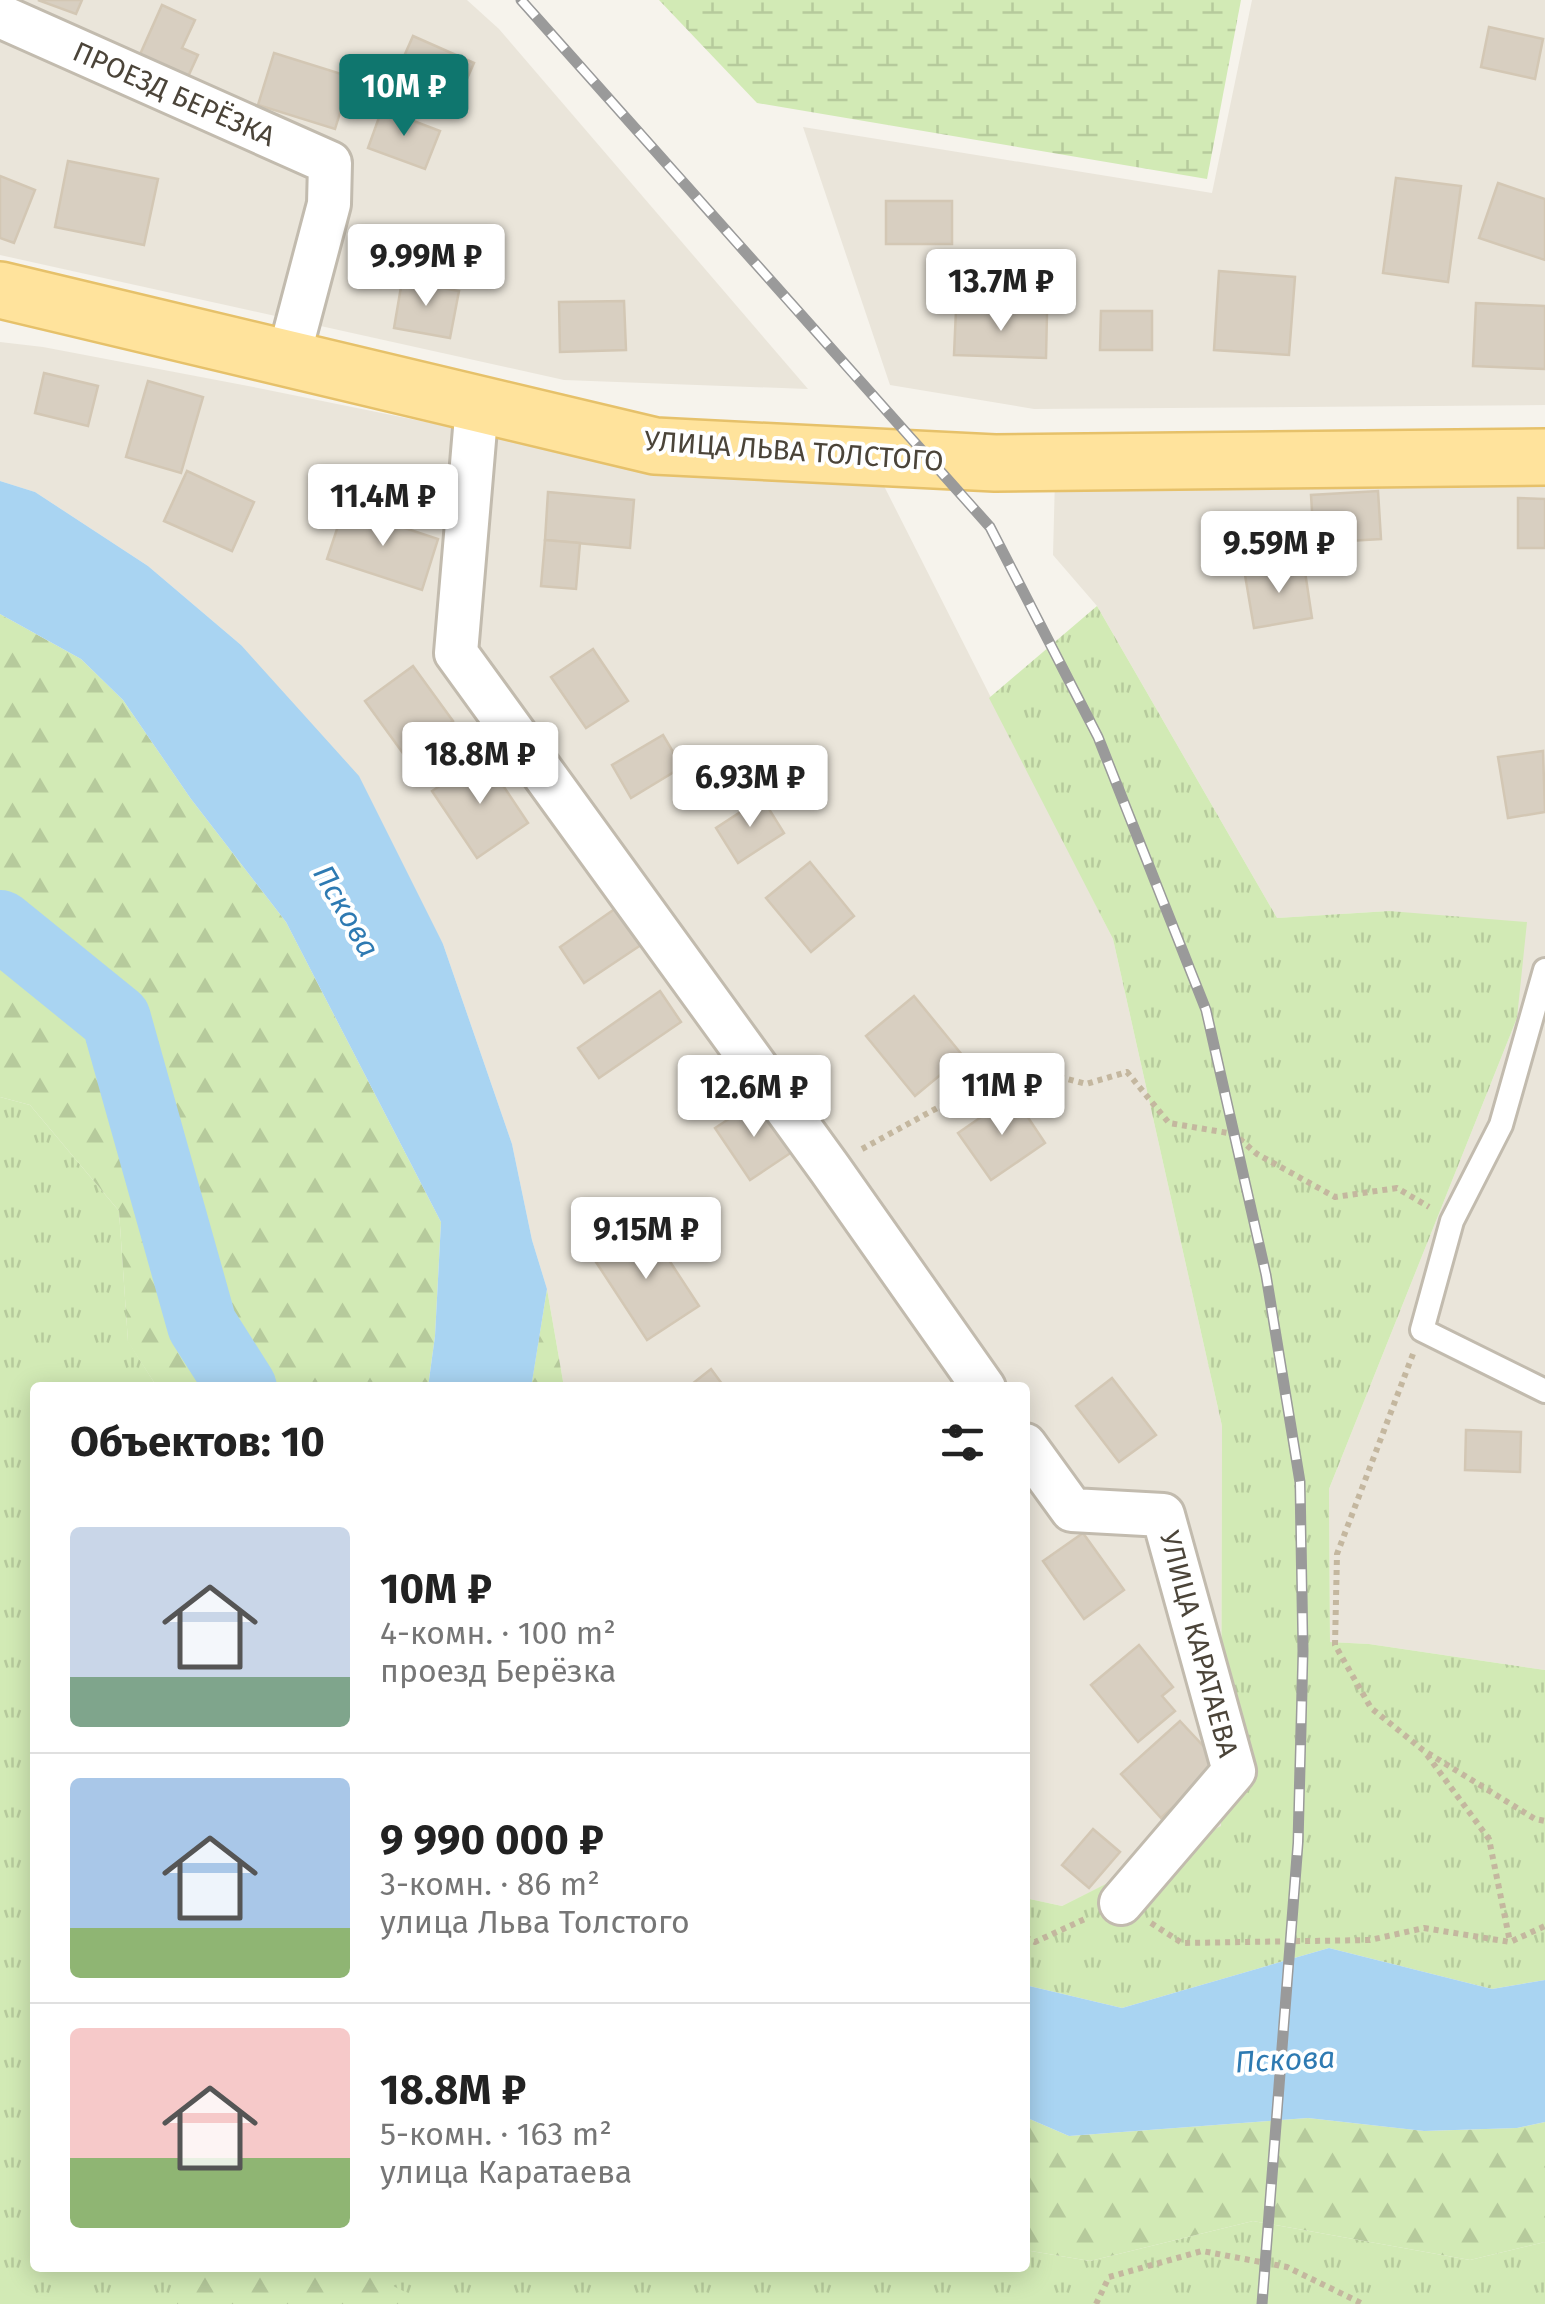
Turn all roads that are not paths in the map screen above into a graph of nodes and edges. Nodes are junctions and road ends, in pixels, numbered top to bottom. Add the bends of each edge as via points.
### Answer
1 (0, 16) edge
2 (0, 290) edge
3 (288, 359) junction
4 (477, 405) junction
5 (1545, 457) edge
6 (1545, 970) edge
7 (980, 1382) edge
8 (1545, 1392) edge
9 (1030, 1452) edge
10 (1120, 1903) road end

1 - 3 street, ПРОЕЗД БЕРЁЗКА via 330,163 328,204
2 - 3 main road, УЛИЦА ЛЬВА ТОЛСТОГО
3 - 4 main road, УЛИЦА ЛЬВА ТОЛСТОГО
4 - 5 main road, УЛИЦА ЛЬВА ТОЛСТОГО via 655,446 995,463
4 - 7 street via 456,652
6 - 8 lane via 1501,1126 1452,1221 1422,1330
9 - 10 street, УЛИЦА КАРАТАЕВА via 1072,1510 1163,1515 1234,1771

